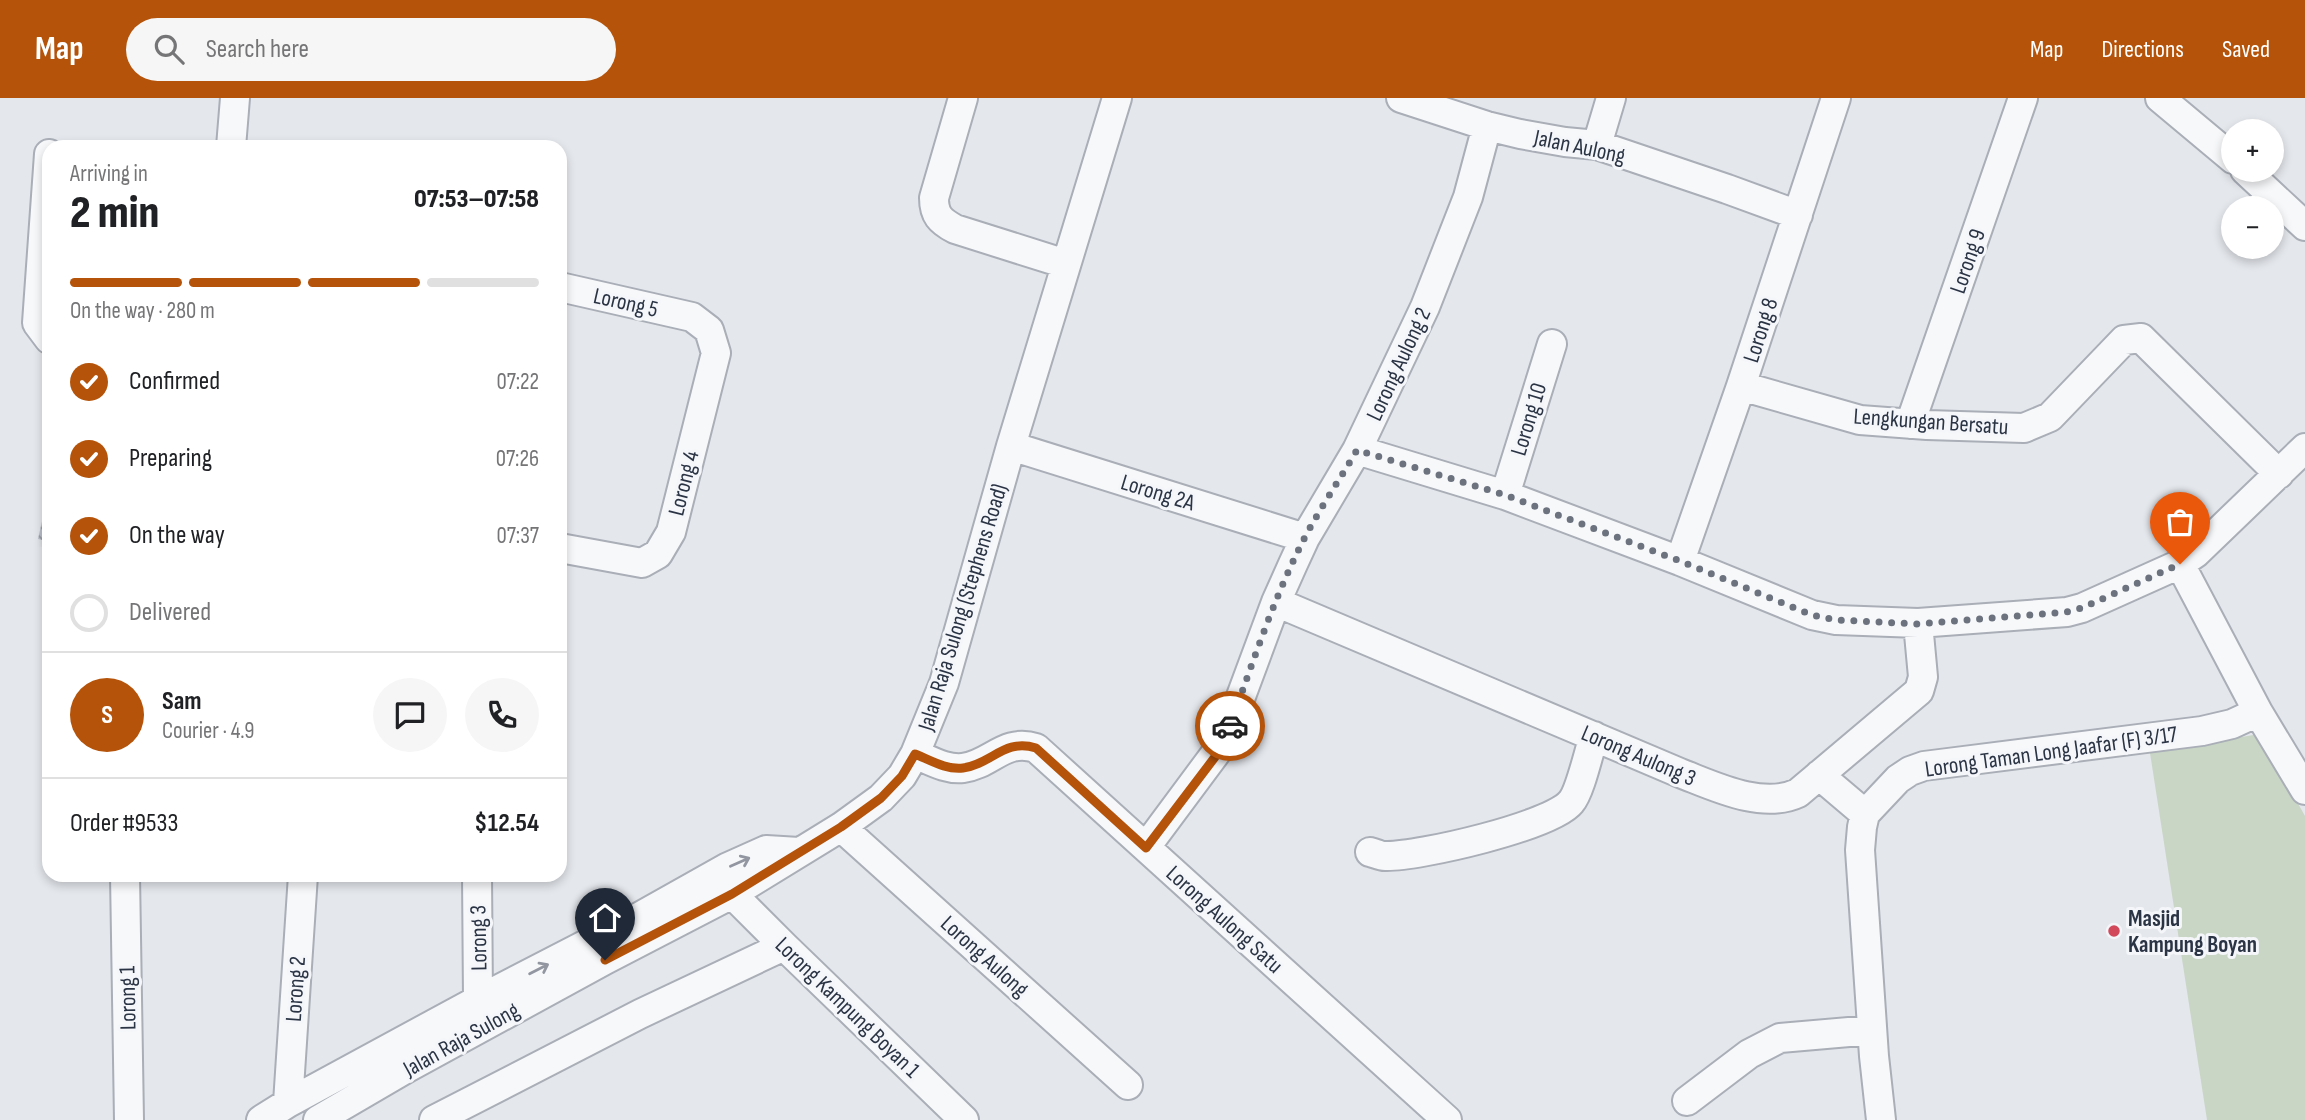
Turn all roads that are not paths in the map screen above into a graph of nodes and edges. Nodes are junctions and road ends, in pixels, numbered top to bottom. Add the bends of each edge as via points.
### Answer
1 (235, 98) edge
2 (963, 98) edge
3 (1117, 98) edge
4 (1401, 98) edge
5 (1611, 98) edge
6 (1836, 98) edge
7 (2023, 98) edge
8 (2160, 98) edge
9 (1488, 126) junction
10 (232, 140) edge
11 (1597, 145) junction
12 (2221, 149) edge
13 (2258, 182) edge
14 (1798, 215) junction
15 (2305, 226) edge
16 (42, 246) edge
17 (1066, 264) junction
18 (567, 290) edge
19 (692, 317) joint
20 (42, 330) edge
21 (1552, 344) dead end
22 (1741, 386) junction
23 (1910, 424) junction
24 (1011, 446) junction
25 (2305, 448) edge
26 (1357, 450) junction
27 (2279, 474) junction
28 (1505, 495) junction
29 (1305, 538) junction
30 (567, 549) edge
31 (1680, 561) junction
32 (2180, 564) junction
33 (1276, 601) junction
34 (1918, 624) junction
35 (2258, 712) junction
36 (1594, 736) junction
37 (915, 754) junction
38 (2301, 774) edge
39 (1819, 775) junction
40 (1865, 814) junction
41 (841, 827) junction
42 (1146, 848) junction
43 (799, 852) junction
44 (1370, 852) dead end
45 (125, 882) edge
46 (303, 882) edge
47 (477, 882) edge
48 (732, 894) junction
49 (784, 947) junction
50 (605, 960) joint
51 (478, 1000) junction
52 (1872, 1030) junction
53 (1128, 1085) dead end
54 (1687, 1101) dead end
55 (288, 1103) junction
56 (129, 1120) edge
57 (261, 1120) edge
58 (318, 1120) edge
59 (434, 1120) edge
60 (964, 1120) edge
61 (1447, 1120) edge
62 (1881, 1120) edge

1 - 10 street
2 - 17 street via 934,212 955,229
3 - 17 street, Jalan Raja Sulong (Stephens Road)
4 - 9 street, Jalan Aulong
5 - 11 street
6 - 14 street, Lorong 8
7 - 23 street, Lorong 9
8 - 12 street
9 - 11 street, Jalan Aulong
9 - 26 street, Lorong Aulong 2 via 1468,197 1425,307
11 - 14 street, Jalan Aulong
13 - 15 street
14 - 22 street, Lorong 8
16 - 20 street via 37,323
17 - 24 street, Jalan Raja Sulong (Stephens Road)
18 - 19 street, Lorong 5
19 - 30 street, Lorong 4 via 709,330 716,353 671,532 658,554 642,563
21 - 28 street, Lorong 10
22 - 23 street, Lengkungan Bersatu via 1860,420
22 - 31 street, Lorong 8
23 - 27 street, Lengkungan Bersatu via 2035,425 2050,417 2124,340 2141,338
24 - 29 street, Lorong 2A
24 - 37 street, Jalan Raja Sulong (Stephens Road) via 944,683
25 - 27 street
26 - 28 street
26 - 29 street, Lorong Aulong 2
27 - 32 street
28 - 31 street
29 - 33 street, Lorong Aulong 2
31 - 34 street via 1812,615
32 - 34 street via 2067,612
32 - 35 street
33 - 36 street, Lorong Aulong 3
33 - 42 street, Lorong Aulong 2 via 1224,742
34 - 39 street, Lorong Aulong 3 via 1923,677 1919,691
35 - 38 street
35 - 40 street, Lorong Taman Long Jaafar (F) 3/17 via 2202,731 1924,766 1898,779
36 - 39 street, Lorong Aulong 3 via 1749,796 1786,799
36 - 44 street via 1573,801 1562,811 1445,848 1385,856
37 - 41 street, Jalan Raja Sulong (Stephens Road) via 881,798
37 - 42 street, Lorong Aulong Satu via 962,768 1010,746 1036,748
39 - 40 street
40 - 52 street via 1860,850
41 - 43 street, Jalan Raja Sulong (Stephens Road)
41 - 53 street, Lorong Aulong
42 - 61 street, Lorong Aulong Satu
43 - 48 street, Jalan Raja Sulong (Stephens Road)
51 -> 43 street via 728,867 766,850
45 - 56 street, Lorong 1
46 - 55 street, Lorong 2
47 - 51 street, Lorong 3
48 - 49 street, Lorong Kampung Boyan 1
48 - 50 street, Jalan Raja Sulong (Stephens Road)
49 - 59 street via 640,1014
49 - 60 street, Lorong Kampung Boyan 1
50 - 58 street, Jalan Raja Sulong
51 - 55 street
52 - 54 street via 1780,1038 1749,1054
52 - 62 street
55 - 57 street

